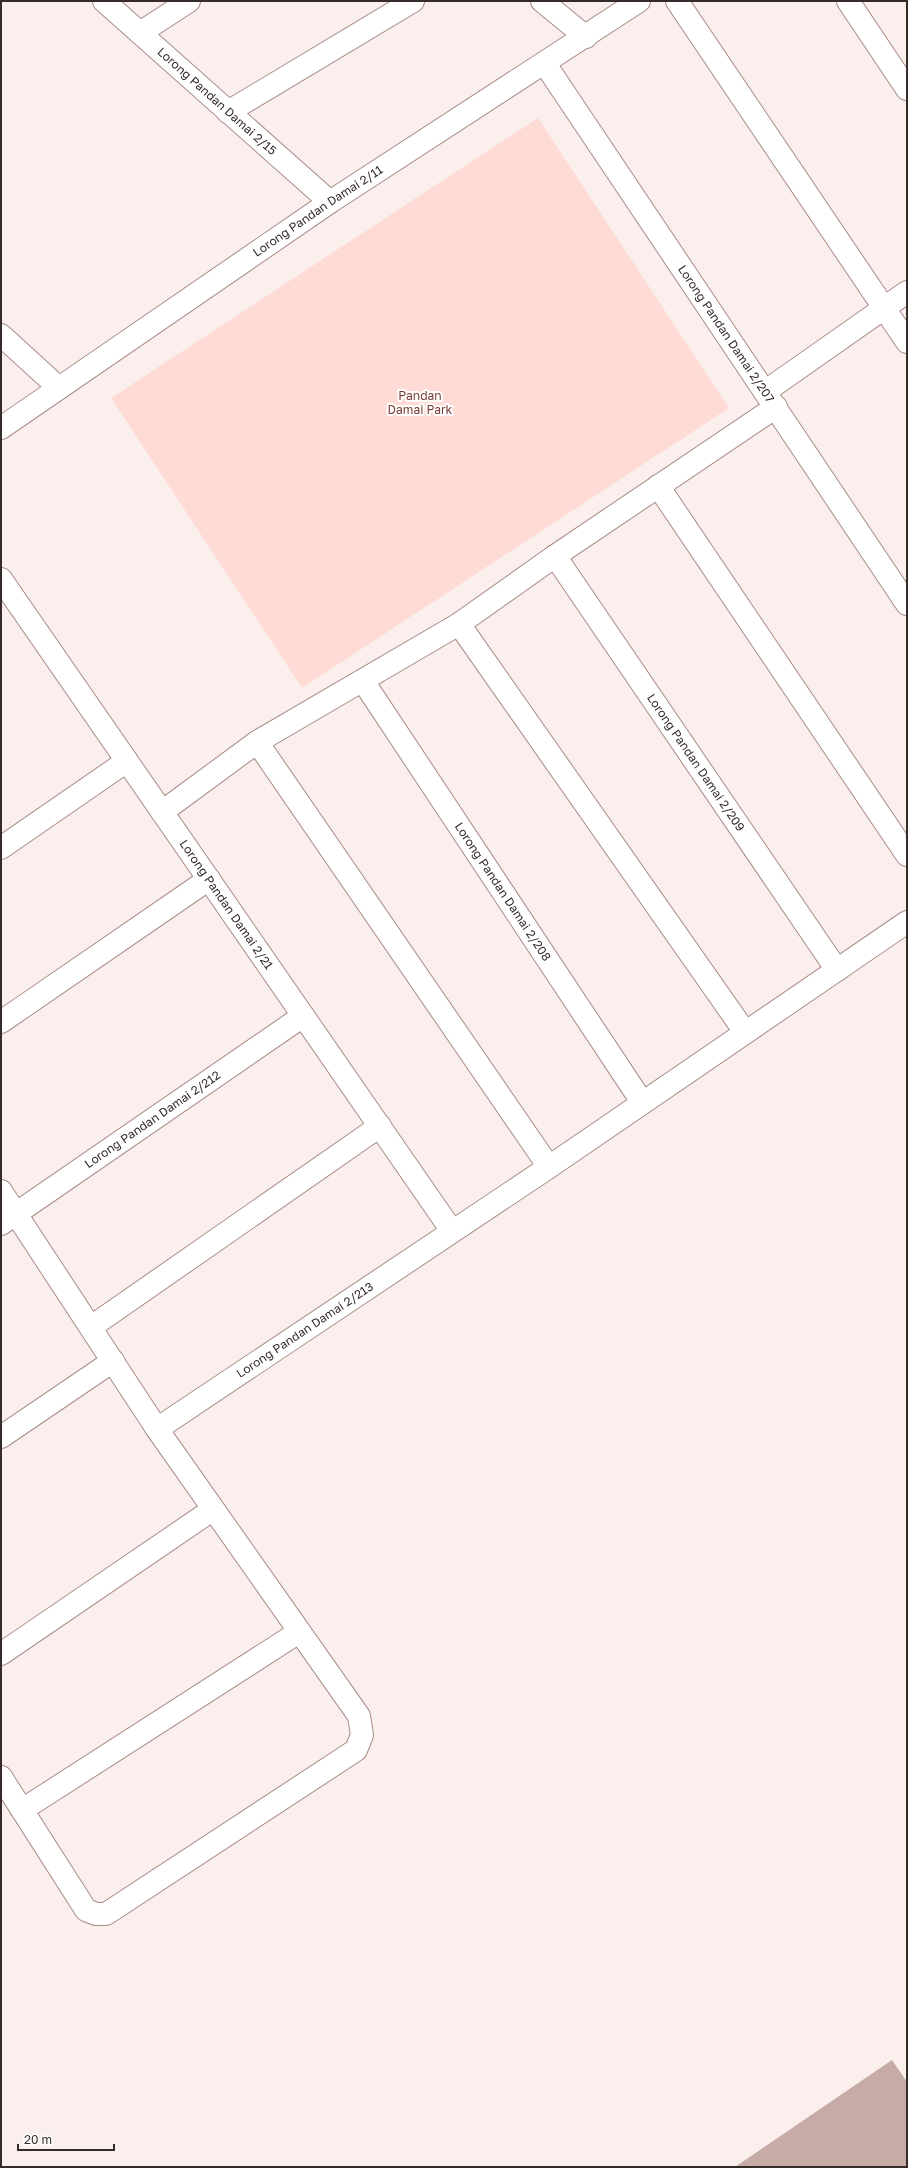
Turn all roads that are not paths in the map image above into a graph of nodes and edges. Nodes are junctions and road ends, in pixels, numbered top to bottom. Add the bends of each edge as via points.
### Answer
1 (104, 1) edge
2 (189, 1) edge
3 (413, 1) edge
4 (542, 1) edge
5 (639, 1) edge
6 (677, 1) edge
7 (848, 1) edge
8 (140, 33) junction
9 (586, 37) junction
10 (546, 64) junction
11 (907, 89) edge
12 (228, 112) junction
13 (330, 202) junction
14 (907, 292) edge
15 (884, 309) junction
16 (1, 335) edge
17 (907, 342) edge
18 (59, 388) junction
19 (770, 399) junction
20 (1, 428) edge
21 (658, 486) junction
22 (555, 556) junction
23 (1, 579) edge
24 (907, 604) edge
25 (459, 624) junction
26 (363, 681) junction
27 (257, 742) junction
28 (127, 761) junction
29 (162, 812) junction
30 (1, 848) edge
31 (907, 855) edge
32 (209, 879) junction
33 (907, 922) edge
34 (837, 970) junction
35 (303, 1016) junction
36 (1, 1022) edge
37 (745, 1032) junction
38 (642, 1102) junction
39 (380, 1126) junction
40 (549, 1167) junction
41 (1, 1191) edge
42 (9, 1218) edge
43 (452, 1231) junction
44 (91, 1327) junction
45 (113, 1361) junction
46 (157, 1429) junction
47 (1, 1437) edge
48 (212, 1510) junction
49 (299, 1632) junction
50 (1, 1654) edge
51 (1, 1777) edge
52 (22, 1810) junction

1 - 8 street, Lorong Pandan Damai 2/15
2 - 8 street
3 - 12 street
4 - 9 street
5 - 9 street, Lorong Pandan Damai 2/11
6 - 15 street
7 - 11 street
8 - 12 street, Lorong Pandan Damai 2/15
9 - 10 street, Lorong Pandan Damai 2/11
10 - 13 street, Lorong Pandan Damai 2/11
10 - 19 street, Lorong Pandan Damai 2/207
12 - 13 street, Lorong Pandan Damai 2/15
13 - 18 street, Lorong Pandan Damai 2/11
14 - 15 street
15 - 17 street
15 - 19 street
16 - 18 street
18 - 20 street, Lorong Pandan Damai 2/11
19 - 21 street
19 - 24 street, Lorong Pandan Damai 2/207
21 - 22 street
21 - 31 street
22 - 25 street
22 - 34 street, Lorong Pandan Damai 2/209
23 - 28 street, Lorong Pandan Damai 2/21
25 - 26 street
25 - 37 street
26 - 27 street
26 - 38 street, Lorong Pandan Damai 2/208
27 - 29 street
27 - 40 street
28 - 29 street, Lorong Pandan Damai 2/21
28 - 30 street
29 - 32 street, Lorong Pandan Damai 2/21
32 - 35 street, Lorong Pandan Damai 2/21
32 - 36 street
33 - 34 street, Lorong Pandan Damai 2/213
34 - 37 street, Lorong Pandan Damai 2/213
35 - 39 street, Lorong Pandan Damai 2/21
35 - 42 street, Lorong Pandan Damai 2/212
37 - 38 street, Lorong Pandan Damai 2/213
38 - 40 street, Lorong Pandan Damai 2/213
39 - 43 street, Lorong Pandan Damai 2/21
39 - 44 street
40 - 43 street, Lorong Pandan Damai 2/213
41 - 42 street
42 - 44 street
43 - 46 street, Lorong Pandan Damai 2/213
44 - 45 street
45 - 46 street
45 - 47 street
46 - 48 street
48 - 49 street
48 - 50 street
49 - 52 street
49 - 52 street via 359,1716 362,1736 356,1750 106,1914 86,1910
51 - 52 street

